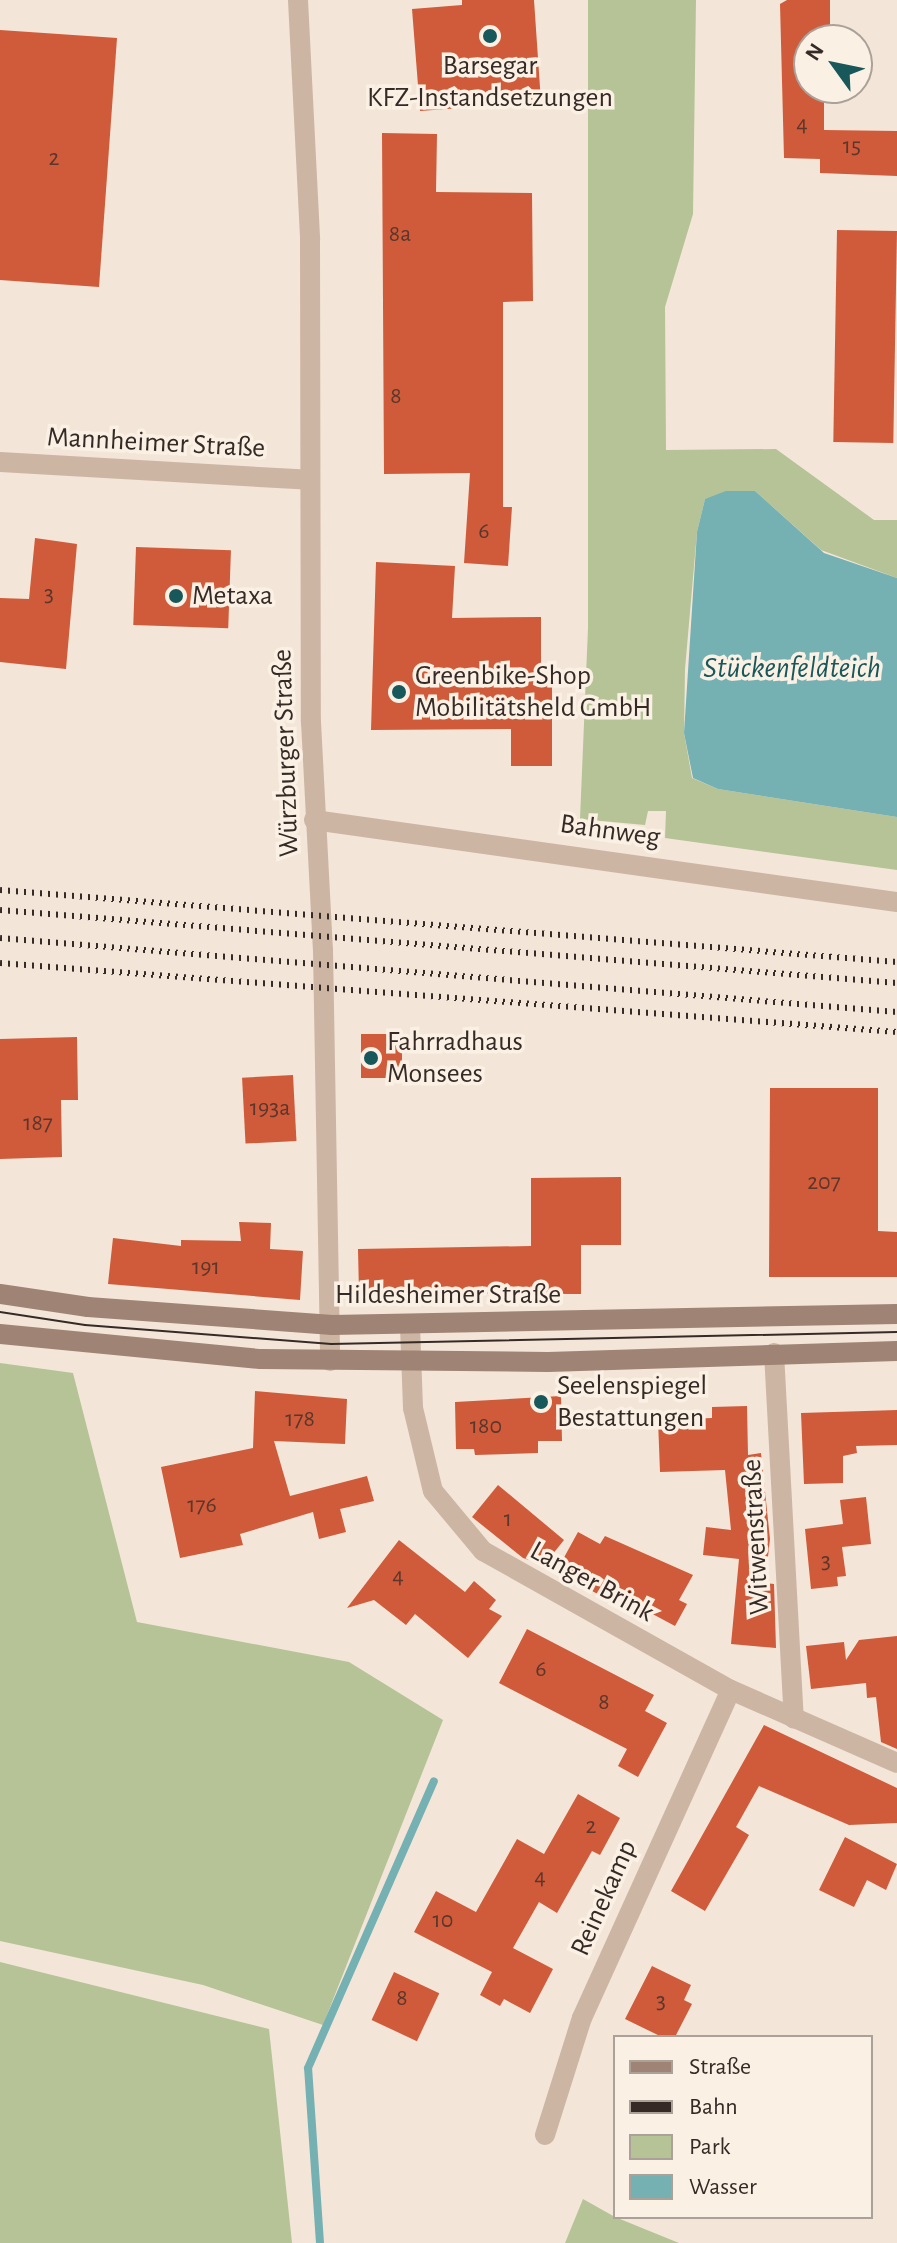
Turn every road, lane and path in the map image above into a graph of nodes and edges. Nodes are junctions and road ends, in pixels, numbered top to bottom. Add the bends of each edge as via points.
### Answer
1 (298, 0) edge
2 (0, 462) edge
3 (309, 480) junction
4 (314, 820) junction
5 (897, 902) edge
6 (0, 1294) edge
7 (897, 1314) edge
8 (332, 1325) junction
9 (410, 1326) junction
10 (0, 1334) edge
11 (897, 1351) edge
12 (774, 1353) junction
13 (410, 1360) junction
14 (330, 1361) junction
15 (731, 1690) junction
16 (794, 1718) junction
17 (897, 1763) edge
18 (545, 2135) dead end

1 - 3 street, Würzburger Straße via 310,226
2 - 3 street, Mannheimer Straße
3 - 4 street, Würzburger Straße
4 - 5 street, Bahnweg
4 - 8 street, Würzburger Straße via 323,950
6 - 8 street, Hildesheimer Straße via 88,1307
7 - 9 street, Hildesheimer Straße
8 - 9 street, Hildesheimer Straße
8 - 14 street, Würzburger Straße
9 - 13 street, Langer Brink
10 - 14 street via 226,1359
11 - 12 street
12 - 13 street via 548,1362
12 - 16 street, Witwenstraße
13 - 14 street
13 - 15 street, Langer Brink via 413,1408 433,1491 483,1551
15 - 16 street, Langer Brink
15 - 18 street, Reinekamp via 582,2018
16 - 17 street, Langer Brink

